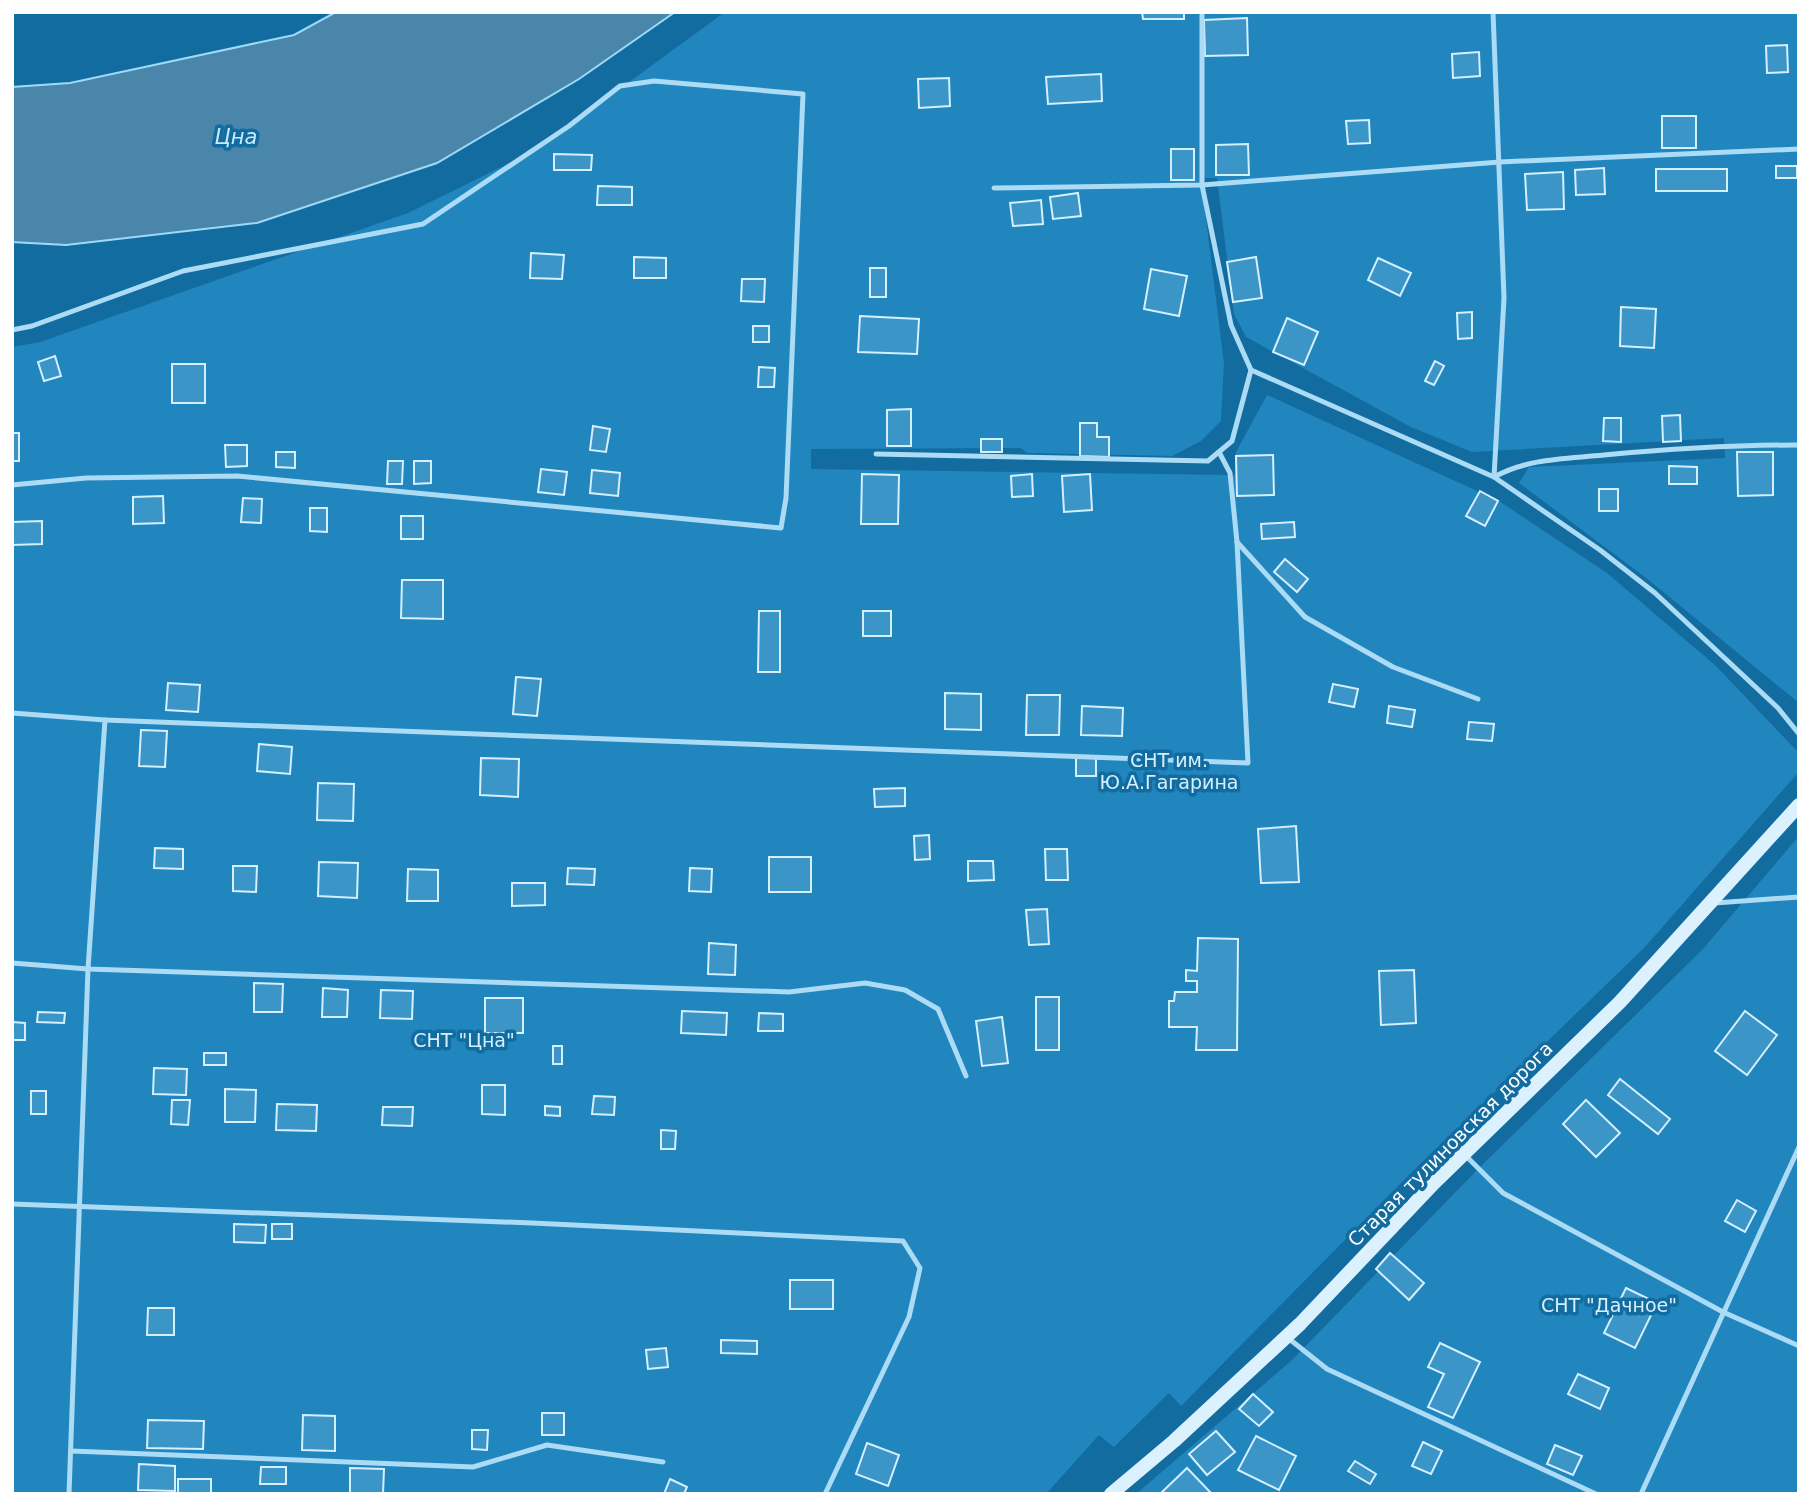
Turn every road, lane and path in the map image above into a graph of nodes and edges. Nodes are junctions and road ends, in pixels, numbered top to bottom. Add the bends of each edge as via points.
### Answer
1 (1202, 12) edge
2 (1493, 12) edge
3 (1799, 149) edge
4 (1500, 162) junction
5 (1202, 184) junction
6 (994, 188) dead end
7 (12, 330) edge
8 (1251, 370) junction
9 (1799, 445) edge
10 (1219, 452) junction
11 (876, 454) dead end
12 (1494, 477) junction
13 (12, 485) edge
14 (1237, 542) junction
15 (1478, 699) dead end
16 (12, 713) edge
17 (105, 720) junction
18 (1799, 734) edge
19 (1799, 805) edge
20 (1799, 897) edge
21 (1712, 903) junction
22 (12, 963) edge
23 (88, 969) junction
24 (966, 1076) dead end
25 (1799, 1147) edge
26 (1464, 1154) junction
27 (12, 1204) edge
28 (79, 1208) junction
29 (1723, 1312) junction
30 (1286, 1336) junction
31 (1799, 1346) edge
32 (71, 1451) junction
33 (663, 1462) dead end
34 (69, 1494) edge
35 (825, 1494) edge
36 (1111, 1494) edge
37 (1596, 1494) edge
38 (1640, 1494) edge

1 - 5 lane
2 - 4 lane
3 - 4 lane
4 - 5 lane
4 - 12 lane via 1504,298
5 - 6 lane
5 - 8 lane via 1231,325
7 - 13 lane via 183,271 424,224 620,86 654,81 803,94 781,528 237,476 86,478
8 - 10 lane via 1233,441
8 - 12 lane
9 - 12 lane via 1704,446 1544,461 1517,465
10 - 11 lane via 1208,461
10 - 14 lane via 1230,473
12 - 18 lane via 1655,593 1778,708
14 - 15 lane via 1305,617 1393,667
14 - 17 lane via 1248,763
16 - 17 lane
17 - 23 lane
19 - 21 street, Старая тулиновская дорога
20 - 21 lane
21 - 26 street, Старая тулиновская дорога via 1620,1002
22 - 23 lane
23 - 24 lane via 789,992 865,983 905,989 937,1009
23 - 28 lane
25 - 29 lane
26 - 29 lane via 1503,1193
26 - 30 street, Старая тулиновская дорога
27 - 28 lane
28 - 32 lane
28 - 35 lane via 546,1223 903,1241 920,1268 909,1317
29 - 31 lane
29 - 38 lane
30 - 36 street, Старая тулиновская дорога
30 - 37 lane via 1326,1369
32 - 33 lane via 473,1467 547,1446
32 - 34 lane

